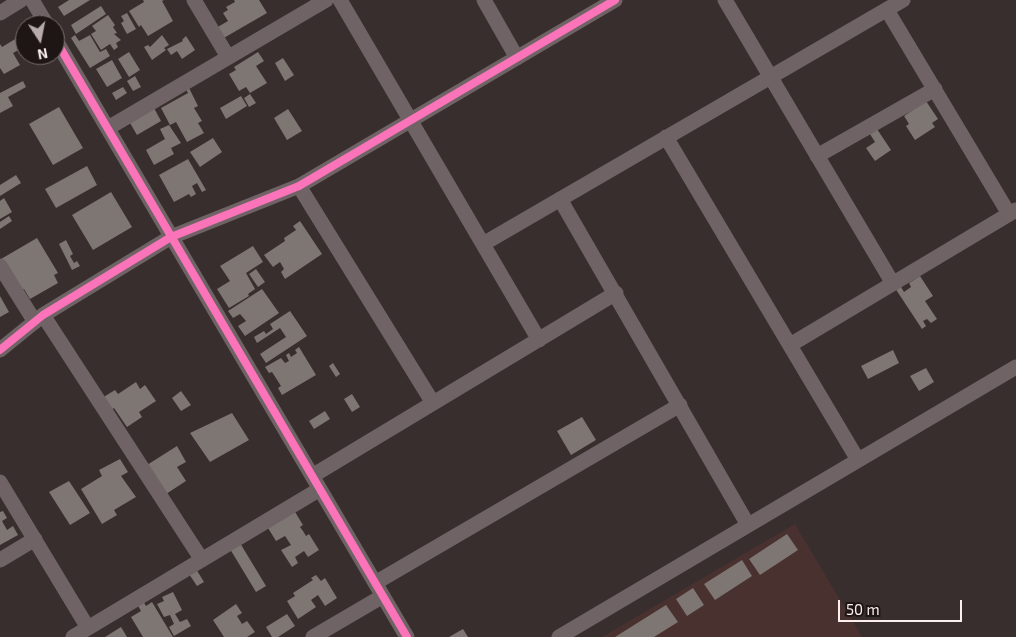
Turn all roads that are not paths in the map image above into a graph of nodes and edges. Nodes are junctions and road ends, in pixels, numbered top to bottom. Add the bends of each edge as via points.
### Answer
1 (21, 0) edge
2 (32, 0) edge
3 (194, 0) edge
4 (326, 0) edge
5 (340, 0) edge
6 (484, 0) edge
7 (614, 0) edge
8 (725, 0) edge
9 (903, 0) edge
10 (887, 10) junction
11 (0, 13) edge
12 (41, 15) edge
13 (65, 56) edge
14 (228, 57) junction
15 (517, 58) junction
16 (771, 77) junction
17 (935, 88) junction
18 (410, 120) junction
19 (108, 128) junction
20 (666, 138) junction
21 (816, 156) junction
22 (300, 186) junction
23 (560, 199) junction
24 (1012, 212) edge
25 (171, 237) junction
26 (483, 244) junction
27 (0, 266) edge
28 (892, 282) junction
29 (616, 293) junction
30 (39, 318) junction
31 (539, 340) junction
32 (790, 344) junction
33 (0, 350) edge
34 (1016, 367) edge
35 (433, 403) junction
36 (680, 405) junction
37 (858, 460) junction
38 (0, 482) edge
39 (316, 482) junction
40 (748, 525) junction
41 (34, 539) junction
42 (0, 560) edge
43 (202, 560) junction
44 (375, 583) junction
45 (383, 596) junction
46 (88, 628) junction
47 (73, 637) edge
48 (314, 637) edge
49 (407, 637) edge
50 (558, 637) edge

1 - 11 street
2 - 12 street
3 - 14 street
4 - 14 street
5 - 18 street
6 - 15 street
7 - 15 street
8 - 16 street
9 - 10 street
10 - 16 street
10 - 17 street
13 - 19 street
14 - 19 street
15 - 18 street
16 - 20 street
16 - 21 street
17 - 21 street
17 - 24 street
18 - 22 street
18 - 26 street
19 - 25 street
20 - 23 street
20 - 32 street
21 - 28 street
22 - 25 street
22 - 35 street
23 - 26 street
23 - 29 street
24 - 28 street
25 - 30 street
25 - 39 street
26 - 31 street
27 - 30 street
28 - 32 street
29 - 31 street
29 - 36 street
30 - 33 street
30 - 43 street
31 - 35 street
32 - 37 street
34 - 37 street
35 - 39 street
36 - 40 street
36 - 44 street
37 - 40 street
38 - 41 street
39 - 43 street
39 - 44 street
40 - 50 street
41 - 42 street
41 - 46 street
43 - 46 street
44 - 45 street
45 - 48 street
45 - 49 street
46 - 47 street

